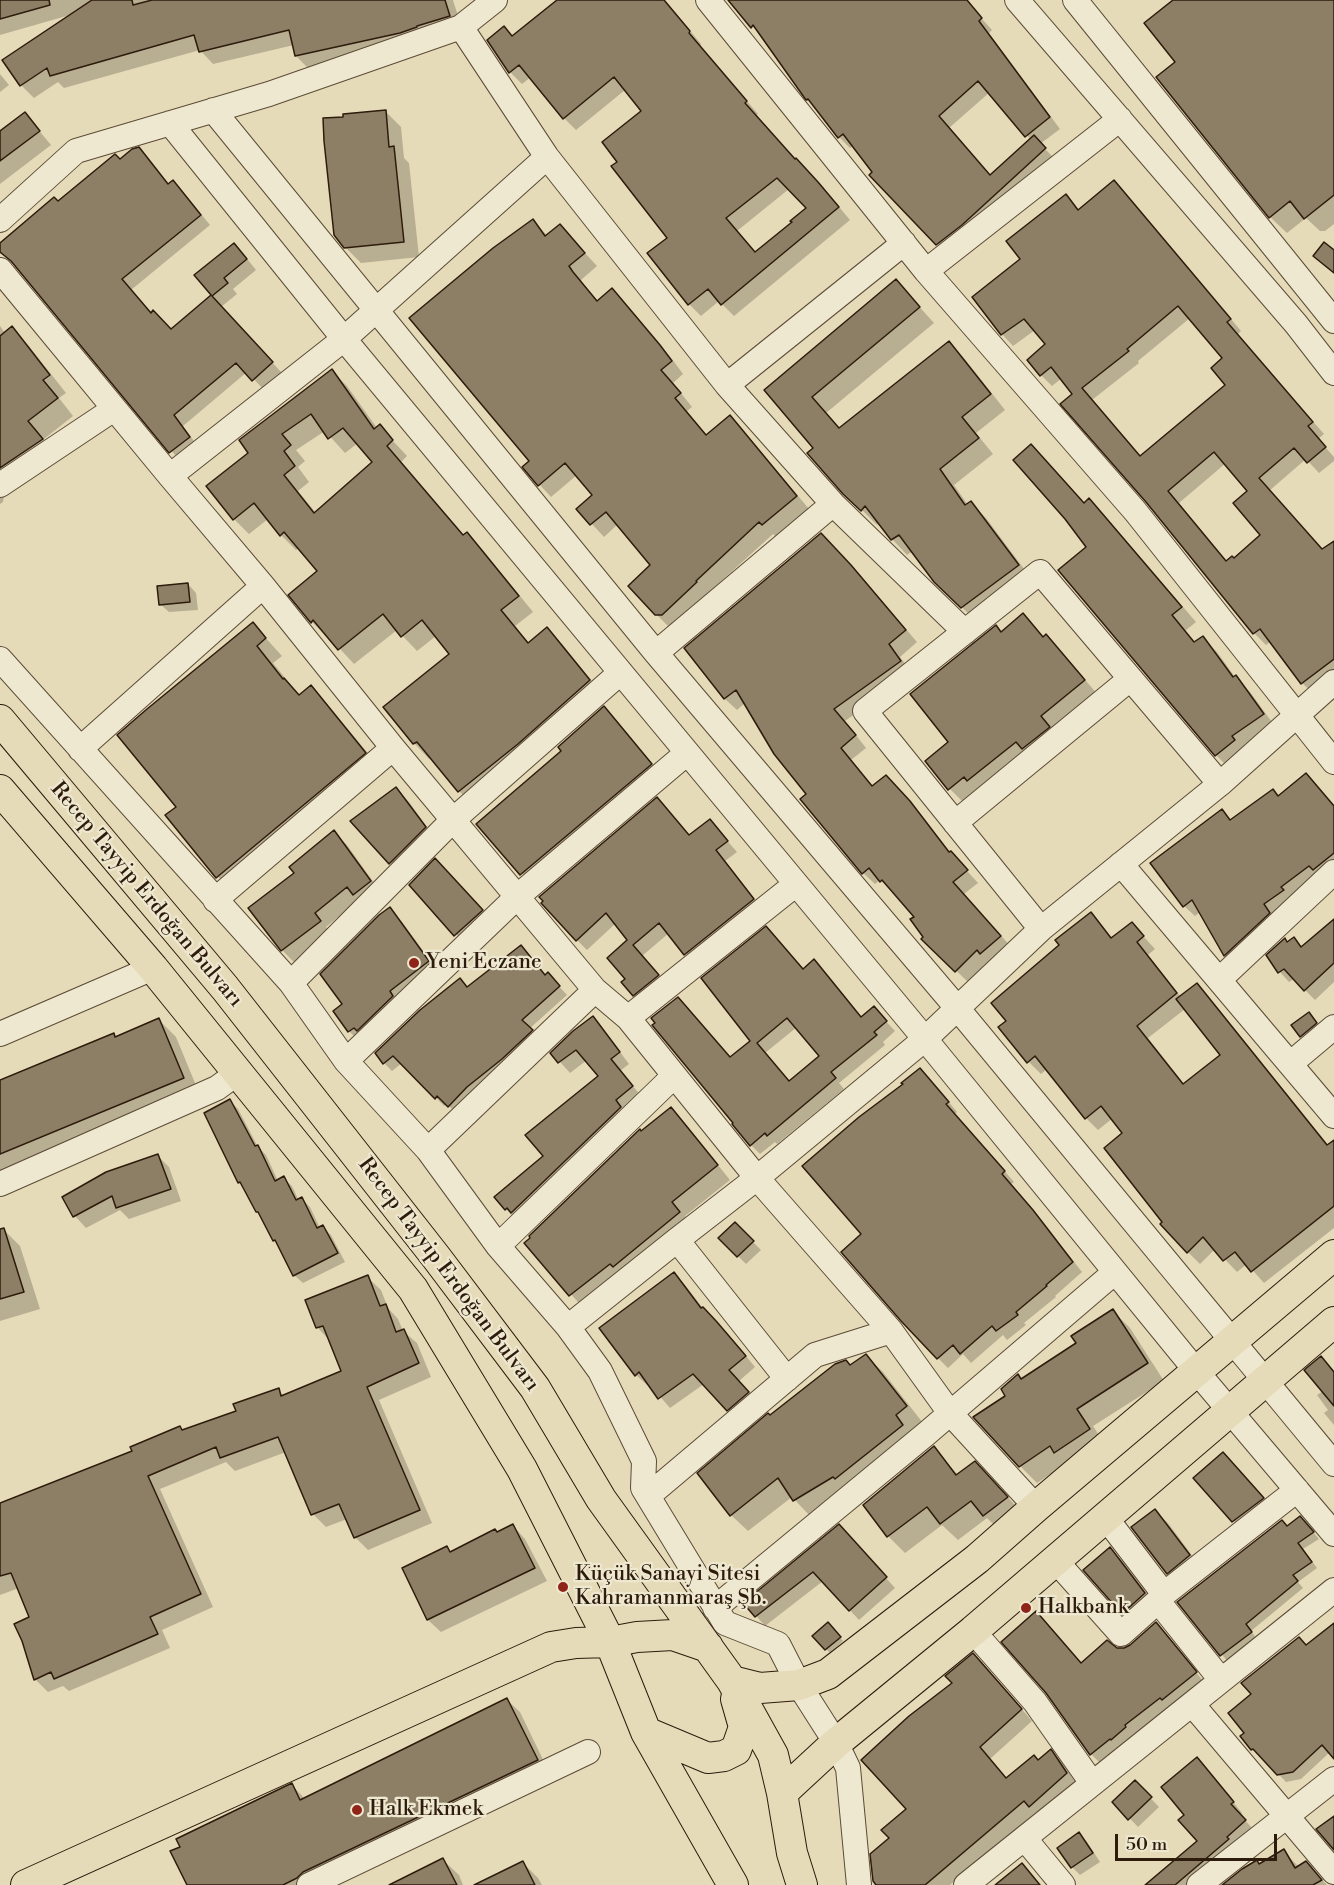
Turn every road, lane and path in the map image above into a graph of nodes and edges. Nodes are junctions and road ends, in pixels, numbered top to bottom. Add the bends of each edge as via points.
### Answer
1 (495, 0) edge
2 (708, 0) edge
3 (1017, 0) edge
4 (1075, 0) edge
5 (460, 27) junction
6 (213, 110) junction
7 (1120, 119) junction
8 (170, 123) junction
9 (547, 157) junction
10 (0, 220) edge
11 (904, 243) junction
12 (0, 270) edge
13 (926, 271) junction
14 (377, 311) junction
15 (1334, 321) edge
16 (344, 339) junction
17 (1334, 373) edge
18 (727, 385) junction
19 (114, 409) junction
20 (170, 476) junction
21 (0, 485) edge
22 (833, 504) junction
23 (263, 586) junction
24 (965, 632) junction
25 (656, 653) junction
26 (0, 659) edge
27 (620, 673) junction
28 (1130, 679) junction
29 (1334, 682) edge
30 (1296, 715) junction
31 (0, 720) edge
32 (393, 748) junction
33 (81, 749) junction
34 (687, 753) junction
35 (1334, 762) edge
36 (1220, 784) junction
37 (1, 794) edge
38 (453, 820) junction
39 (955, 823) junction
40 (1121, 864) junction
41 (1334, 872) edge
42 (796, 884) junction
43 (518, 896) junction
44 (215, 900) junction
45 (1041, 929) junction
46 (153, 968) junction
47 (1219, 980) junction
48 (291, 983) junction
49 (595, 990) junction
50 (958, 1009) junction
51 (628, 1018) junction
52 (1334, 1027) edge
53 (0, 1034) edge
54 (925, 1039) junction
55 (346, 1061) junction
56 (1290, 1064) junction
57 (239, 1072) junction
58 (674, 1076) junction
59 (1334, 1116) edge
60 (428, 1150) junction
61 (757, 1178) junction
62 (0, 1184) edge
63 (676, 1240) junction
64 (498, 1246) junction
65 (1334, 1255) edge
66 (1115, 1272) junction
67 (1334, 1322) edge
68 (568, 1327) junction
69 (891, 1331) junction
70 (1232, 1342) junction
71 (1197, 1372) junction
72 (787, 1379) junction
73 (1266, 1381) junction
74 (1231, 1412) junction
75 (950, 1413) junction
76 (1334, 1464) edge
77 (1297, 1490) junction
78 (648, 1496) junction
79 (1036, 1507) junction
80 (1106, 1518) junction
81 (1334, 1534) edge
82 (1055, 1560) junction
83 (1334, 1590) edge
84 (1161, 1597) junction
85 (715, 1608) junction
86 (973, 1630) junction
87 (610, 1642) junction
88 (708, 1647) junction
89 (1221, 1680) junction
90 (732, 1681) junction
91 (799, 1685) junction
92 (1192, 1704) junction
93 (646, 1732) junction
94 (836, 1743) junction
95 (588, 1752) dead end
96 (1334, 1779) edge
97 (1092, 1783) junction
98 (782, 1793) junction
99 (1287, 1816) junction
100 (1024, 1839) junction
101 (1334, 1872) edge
102 (26, 1885) edge
103 (309, 1885) edge
104 (733, 1885) edge
105 (802, 1885) edge
106 (859, 1885) edge
107 (966, 1885) edge
108 (1064, 1885) edge
109 (1199, 1885) edge

1 - 5 street
2 - 11 street
3 - 7 street
4 - 15 street
5 - 6 street
5 - 9 street
6 - 8 street
6 - 14 street
7 - 13 street
7 - 17 street
8 - 10 street via 76,151
8 - 16 street
9 - 14 street
9 - 18 street
11 - 13 street
11 - 18 street
12 - 19 street
13 - 30 street via 1135,511
14 - 16 street
14 - 25 street
16 - 20 street
16 - 27 street
18 - 22 street
19 - 20 street
19 - 21 street
20 - 23 street
22 - 24 street
22 - 25 street
23 - 32 street
23 - 33 street
24 - 28 street via 1040,572
24 - 39 street via 865,711
25 - 50 street
26 - 33 street
27 - 34 street
27 - 38 street
28 - 36 street
28 - 39 street
29 - 30 street
30 - 35 street
30 - 36 street
31 - 88 main road, Recep Tayyip Erdoğan Bulvarı via 225,988 436,1257 535,1388 601,1499
32 - 38 street
32 - 44 street
33 - 44 street
34 - 42 street
34 - 43 street
36 - 40 street
37 - 46 main road, Recep Tayyip Erdoğan Bulvarı
38 - 43 street
38 - 48 street
39 - 45 street
40 - 45 street
40 - 47 street
41 - 47 street
42 - 51 street
42 - 54 street
43 - 49 street
43 - 55 street
44 - 48 street
45 - 50 street
46 - 53 street
46 - 57 main road, Recep Tayyip Erdoğan Bulvarı
47 - 56 street
48 - 55 street
49 - 51 street
49 - 60 street
50 - 54 street
50 - 70 street
51 - 58 street
52 - 56 street
54 - 61 street
54 - 66 street
55 - 60 street
56 - 59 street
57 - 62 street via 217,1088
57 - 87 main road, Recep Tayyip Erdoğan Bulvarı via 413,1289 522,1469
58 - 61 street
58 - 64 street
60 - 64 street
61 - 63 street
61 - 69 street
63 - 68 street
63 - 72 street
64 - 68 street
65 - 70 main road
66 - 71 street
66 - 75 street
67 - 73 main road
68 - 78 street via 600,1371 644,1461 643,1488
69 - 72 street via 815,1355
69 - 75 street
70 - 71 main road
70 - 73 street
71 - 74 street
71 - 79 main road
72 - 78 street
73 - 74 main road
73 - 76 street
74 - 77 street
74 - 80 main road
75 - 79 street
75 - 85 street
77 - 81 street
77 - 84 street
78 - 85 street
79 - 91 main road via 977,1559 828,1674
80 - 82 main road
80 - 84 street
82 - 84 street via 1121,1634
82 - 86 main road
83 - 89 street
84 - 89 street
85 - 91 street via 725,1623 778,1644
86 - 94 main road
86 - 97 street via 1035,1702
87 - 88 main road via 673,1635
87 - 93 main road, Recep Tayyip Erdoğan Bulvarı
87 - 102 main road via 551,1647
88 - 90 main road, Recep Tayyip Erdoğan Bulvarı
89 - 92 street
90 - 91 main road via 760,1688
90 - 93 main road via 744,1726 736,1750 708,1758
90 - 98 main road, Recep Tayyip Erdoğan Bulvarı via 773,1755
91 - 94 street
92 - 97 street
92 - 99 street
93 - 104 main road, Recep Tayyip Erdoğan Bulvarı
94 - 98 main road
94 - 106 street via 848,1768
95 - 103 street
96 - 99 street
97 - 100 street
98 - 105 main road, Recep Tayyip Erdoğan Bulvarı
99 - 101 street
99 - 109 street
100 - 107 street
100 - 108 street

